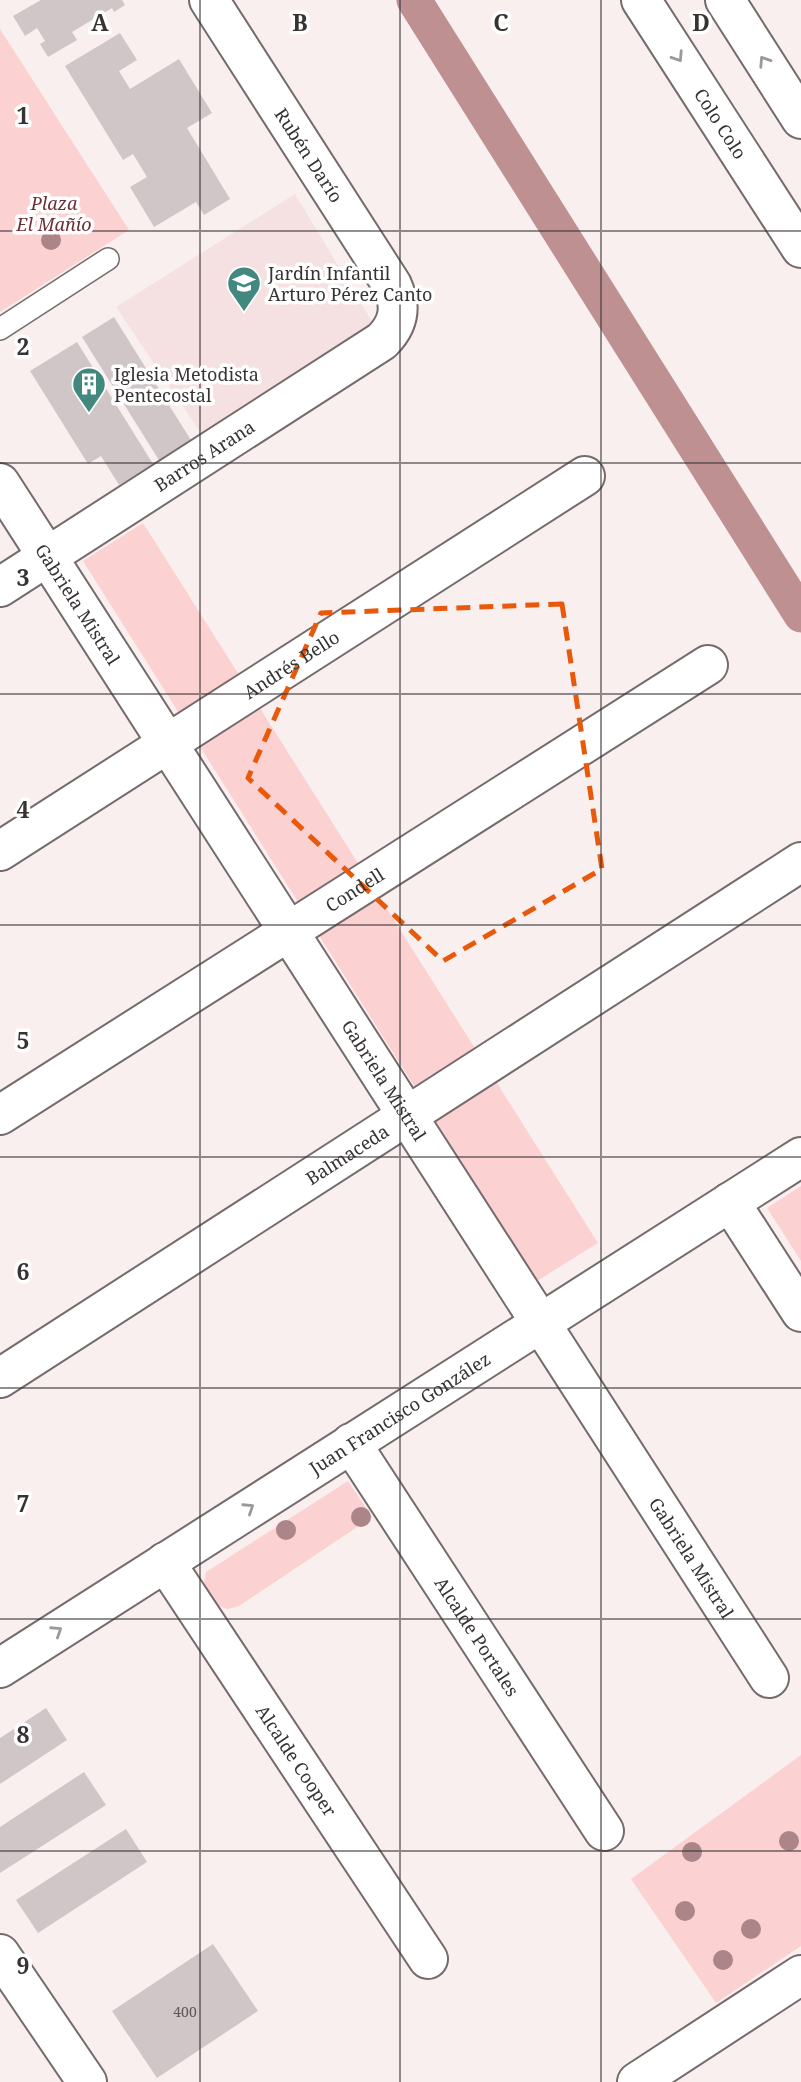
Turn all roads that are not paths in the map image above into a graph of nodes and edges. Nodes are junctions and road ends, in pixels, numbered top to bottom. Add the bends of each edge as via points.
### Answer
1 (209, 0) edge
2 (640, 0) edge
3 (725, 0) edge
4 (801, 119) edge
5 (790, 207) edge
6 (801, 248) edge
7 (108, 259) dead end
8 (398, 314) joint
9 (0, 329) edge
10 (585, 477) dead end
11 (0, 484) edge
12 (47, 556) junction
13 (0, 587) edge
14 (708, 665) dead end
15 (167, 744) junction
16 (0, 852) edge
17 (801, 862) edge
18 (288, 932) junction
19 (0, 1115) edge
20 (407, 1116) junction
21 (801, 1157) edge
22 (730, 1202) junction
23 (801, 1312) edge
24 (540, 1321) junction
25 (0, 1378) edge
26 (351, 1443) junction
27 (165, 1562) junction
28 (0, 1668) edge
29 (769, 1678) dead end
30 (604, 1831) dead end
31 (0, 1954) edge
32 (428, 1959) dead end
33 (801, 1975) edge
34 (87, 2082) edge
35 (637, 2082) edge

1 - 8 street, Rubén Darío via 392,285
2 -> 5 street, Colo Colo
4 -> 3 street
5 - 6 street, Colo Colo
7 - 9 lane
8 - 12 street, Barros Arana via 382,341
10 - 15 street, Andrés Bello
11 - 12 street, Gabriela Mistral
12 - 13 street, Barros Arana
12 - 15 street, Gabriela Mistral
14 - 18 street, Condell
15 - 16 street, Andrés Bello
15 - 18 street, Gabriela Mistral
17 - 20 street, Balmaceda
18 - 19 street, Condell
18 - 20 street, Gabriela Mistral
20 - 24 street, Gabriela Mistral
20 - 25 street, Balmaceda
21 - 22 street, Juan Francisco González
22 - 23 street
22 - 24 street, Juan Francisco González
24 - 26 street, Juan Francisco González
24 - 29 street, Gabriela Mistral
27 -> 26 street, Juan Francisco González
26 - 30 street, Alcalde Portales
28 -> 27 street, Juan Francisco González
27 - 32 street, Alcalde Cooper
31 - 34 street
33 - 35 street

